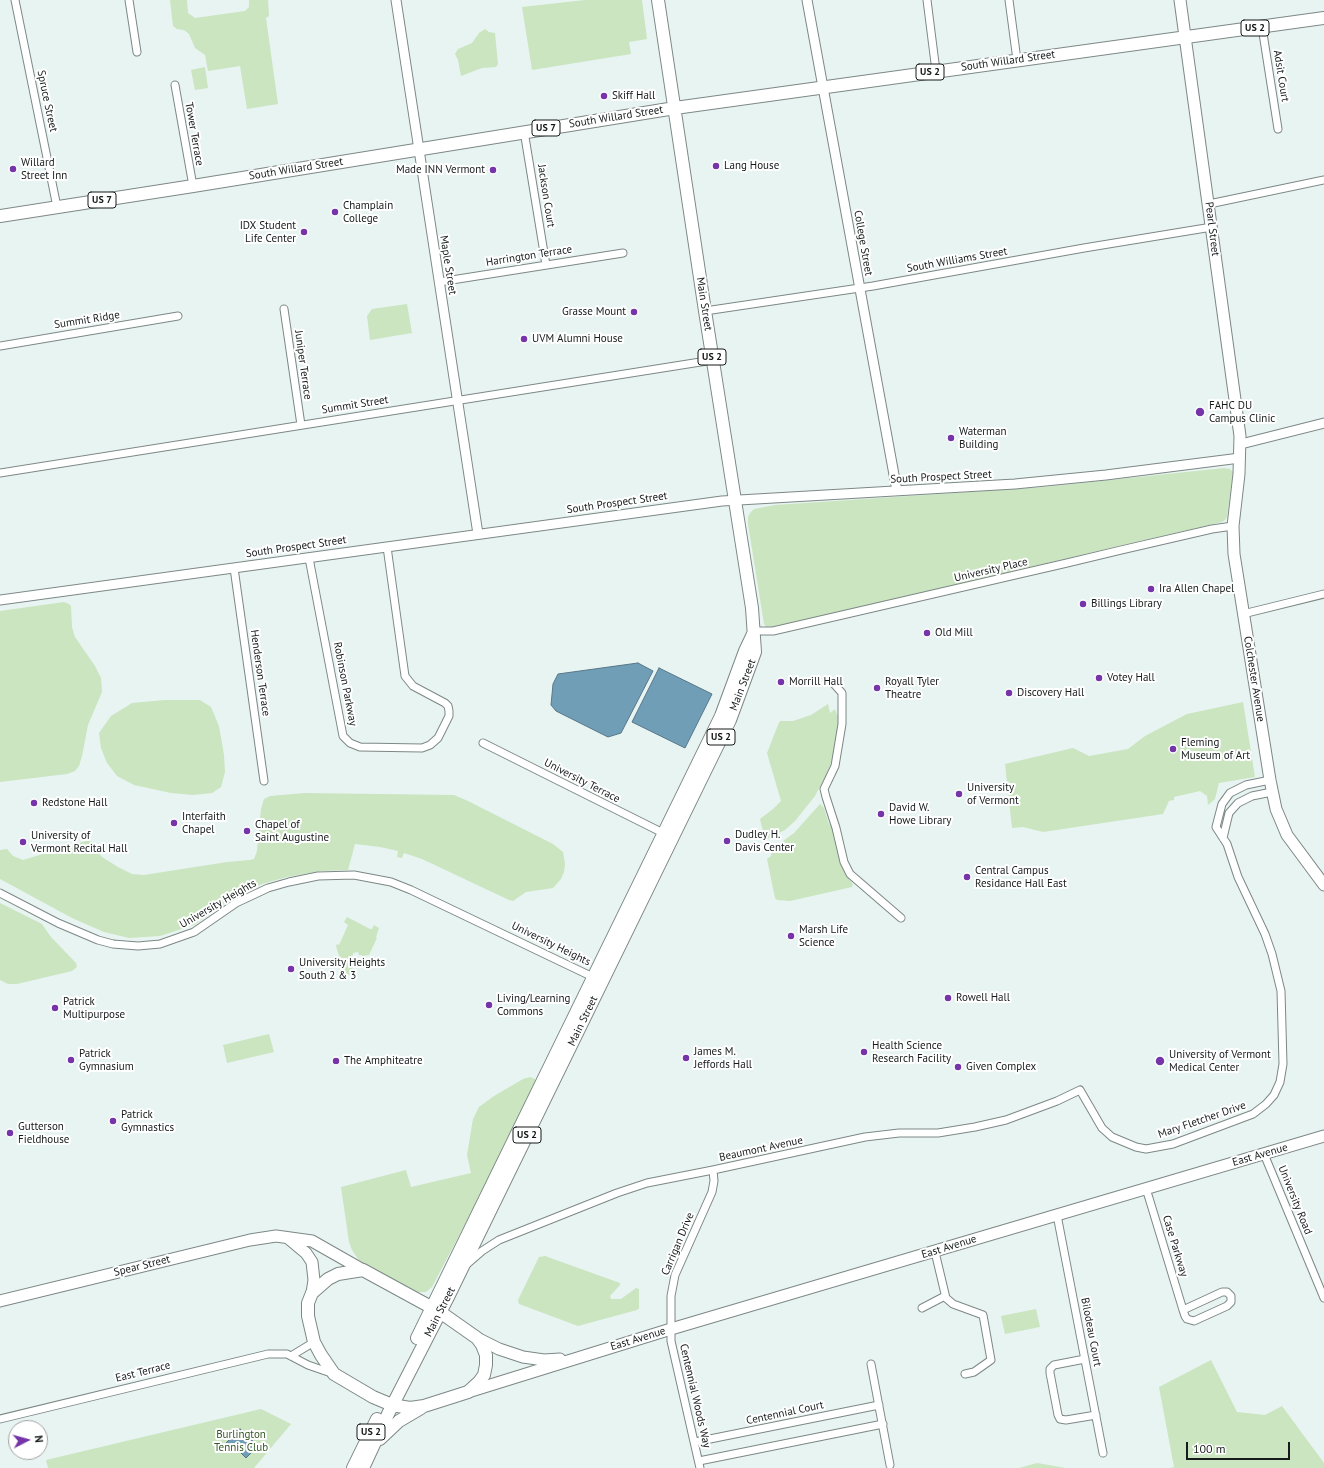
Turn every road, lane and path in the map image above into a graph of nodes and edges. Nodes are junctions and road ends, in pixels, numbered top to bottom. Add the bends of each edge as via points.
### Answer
1 (15, 0) edge
2 (129, 0) edge
3 (396, 0) edge
4 (658, 0) edge
5 (807, 0) edge
6 (927, 0) edge
7 (1009, 0) edge
8 (1180, 0) edge
9 (1324, 18) edge
10 (1262, 27) junction
11 (1186, 37) junction
12 (137, 52) dead end
13 (1017, 60) junction
14 (936, 71) junction
15 (175, 85) dead end
16 (823, 88) junction
17 (675, 108) junction
18 (1278, 129) dead end
19 (524, 131) junction
20 (418, 149) junction
21 (1324, 180) edge
22 (193, 186) junction
23 (1209, 204) junction
24 (57, 207) junction
25 (0, 216) edge
26 (1212, 227) junction
27 (623, 253) dead end
28 (546, 265) junction
29 (439, 282) junction
30 (860, 288) junction
31 (284, 309) dead end
32 (705, 311) junction
33 (178, 316) dead end
34 (0, 346) edge
35 (713, 360) junction
36 (457, 400) junction
37 (1324, 423) edge
38 (301, 425) junction
39 (1240, 444) junction
40 (1240, 458) junction
41 (0, 473) edge
42 (897, 491) junction
43 (735, 500) junction
44 (1233, 526) junction
45 (478, 534) junction
46 (387, 547) junction
47 (309, 558) junction
48 (234, 568) junction
49 (1324, 594) edge
50 (0, 600) edge
51 (1243, 614) junction
52 (754, 631) junction
53 (834, 684) dead end
54 (483, 743) dead end
55 (1270, 780) junction
56 (264, 781) dead end
57 (1272, 792) junction
58 (668, 836) junction
59 (1224, 838) junction
60 (1324, 885) edge
61 (0, 894) edge
62 (900, 918) dead end
63 (598, 979) junction
64 (1080, 1090) joint
65 (1324, 1136) edge
66 (1264, 1154) junction
67 (713, 1170) junction
68 (1146, 1189) junction
69 (1057, 1215) junction
70 (286, 1237) junction
71 (935, 1252) junction
72 (362, 1270) junction
73 (461, 1270) junction
74 (312, 1293) junction
75 (945, 1296) junction
76 (1324, 1298) edge
77 (0, 1301) edge
78 (922, 1308) dead end
79 (436, 1310) junction
80 (1183, 1310) junction
81 (671, 1329) junction
82 (477, 1338) junction
83 (314, 1342) junction
84 (291, 1356) junction
85 (574, 1358) junction
86 (1085, 1359) junction
87 (871, 1364) dead end
88 (334, 1374) junction
89 (965, 1374) dead end
90 (468, 1392) junction
91 (389, 1403) junction
92 (879, 1405) junction
93 (424, 1406) junction
94 (1096, 1415) junction
95 (0, 1418) edge
96 (882, 1424) junction
97 (695, 1442) junction
98 (374, 1446) junction
99 (1103, 1453) dead end
100 (700, 1464) edge
101 (890, 1465) dead end
102 (353, 1468) edge
103 (363, 1468) edge

1 - 24 street, Spruce Street
2 - 12 street
3 - 20 street, Maple Street
4 - 17 main road, Main Street
5 - 16 street, College Street
6 - 14 street
7 - 13 street
8 - 11 main road, Pearl Street
9 - 10 main road, US 2
10 - 11 main road, US 2
10 - 18 street, Adsit Court
11 - 13 main road, South Willard Street / US 2
11 - 23 main road, Pearl Street
13 - 14 main road, South Willard Street / US 2
14 - 16 main road, South Willard Street / US 2
15 - 22 street, Tower Terrace
16 - 17 main road, South Willard Street / US 2
16 - 30 street, College Street
17 - 19 main road, South Willard Street / US 7
17 - 32 main road, Main Street / US 2
19 - 20 main road, South Willard Street / US 7
19 - 28 street, Jackson Court
20 - 22 main road, South Willard Street / US 7
20 - 29 street, Maple Street
21 - 23 street
22 - 24 main road, South Willard Street / US 7
23 - 26 main road, Pearl Street
24 - 25 main road, South Willard Street / US 7
26 - 30 street, South Williams Street
26 - 39 main road, Pearl Street
27 - 28 street, Harrington Terrace
28 - 29 street, Harrington Terrace
29 - 36 street, Maple Street
30 - 32 street, South Williams Street
30 - 42 street, College Street
31 - 38 street, Juniper Terrace
32 - 35 main road, Main Street / US 2
33 - 34 street, Summit Ridge
35 - 36 street, Summit Street
35 - 43 main road, Main Street / US 2
36 - 38 street, Summit Street
36 - 45 street, Maple Street
37 - 39 street
38 - 41 street, Summit Street
39 - 40 main road, Pearl Street
40 - 42 street, South Prospect Street via 1066,480
40 - 44 main road, Colchester Avenue
42 - 43 street, South Prospect Street
43 - 45 street, South Prospect Street
43 - 52 main road, Main Street / US 2
44 - 51 main road, Colchester Avenue via 1234,554
44 - 52 street, University Place via 773,631
45 - 46 street, South Prospect Street
46 - 47 street, South Prospect Street
46 - 47 street, Robinson Parkway via 405,676 413,686 449,708 449,716 438,738 433,744 425,747 364,748 350,743 343,736
47 - 48 street, South Prospect Street
48 - 50 street, South Prospect Street
48 - 56 street, Henderson Terrace
49 - 51 street
51 - 55 main road, Colchester Avenue
52 - 58 main road, Main Street / US 2 via 721,716
53 - 62 street via 842,693 842,724 834,766 824,789 844,862 850,874
54 - 58 street, University Terrace
55 - 57 main road, Colchester Avenue
55 - 59 street, Mary Fletcher Drive via 1236,789 1225,799 1216,827
57 - 59 street via 1252,796 1238,803 1229,813
57 - 60 main road, Colchester Avenue via 1287,835
58 - 63 main road, Main Street / US 2
59 - 64 street, Mary Fletcher Drive via 1243,889 1265,934 1278,973 1282,1006 1283,1064 1280,1082 1274,1095 1253,1114 1174,1144 1146,1149 1112,1137 1102,1128
61 - 63 street, University Heights via 94,938 114,944 138,946 160,944 194,932 236,903 268,888 318,876 361,876 391,882 411,890
63 - 73 main road, Main Street / US 2
63 - 79 main road, Main Street / US 2
64 - 67 street, Beaumont Avenue via 1057,1102 1006,1120 976,1127 938,1133 898,1133 865,1137
65 - 66 main road, East Avenue
66 - 68 main road, East Avenue
66 - 76 street, University Road
67 - 73 street, Beaumont Avenue via 648,1183 617,1193 499,1240
67 - 81 street, Carrigan Drive via 712,1192 672,1283
68 - 69 main road, East Avenue
68 - 80 street, Case Parkway
69 - 71 main road, East Avenue
69 - 86 street, Bilodeau Court
70 - 72 main road, Spear Street via 312,1241
70 - 74 main road via 306,1253 312,1262
70 - 77 main road, Spear Street via 250,1240
71 - 75 street
71 - 81 main road, East Avenue
72 - 74 main road via 338,1274
72 - 79 main road, Spear Street
73 - 79 main road, Main Street / US 2
74 - 83 main road via 308,1303 308,1316
75 - 78 street
75 - 89 street via 949,1302 982,1315 991,1360 974,1372
79 - 82 main road, East Avenue
79 - 91 main road, Main Street / US 2
80 - 80 street via 1188,1320 1195,1321 1229,1305 1231,1296 1223,1292
81 - 85 main road, East Avenue
81 - 97 street, Centennial Woods Way via 674,1354
82 - 85 main road, East Avenue via 523,1357 544,1360
82 - 90 main road, East Avenue via 486,1355 486,1365 484,1375
83 - 84 street
83 - 88 main road
84 - 88 street, East Terrace
84 - 95 street, East Terrace via 275,1353 253,1357
85 - 90 main road, East Avenue
86 - 94 street, Bilodeau Court
86 - 94 street via 1054,1365 1050,1369 1058,1415 1060,1419 1066,1420
87 - 92 street
88 - 91 main road via 373,1397
90 - 93 main road, East Avenue
91 - 93 main road, East Avenue via 410,1408
91 - 98 main road, US 2
91 - 102 main road, US 2
92 - 96 street
92 - 97 street, Centennial Court
93 - 98 main road via 394,1425
94 - 99 street, Bilodeau Court
96 - 100 street
96 - 101 street
97 - 100 street, Centennial Woods Way
98 - 103 main road, US 2

